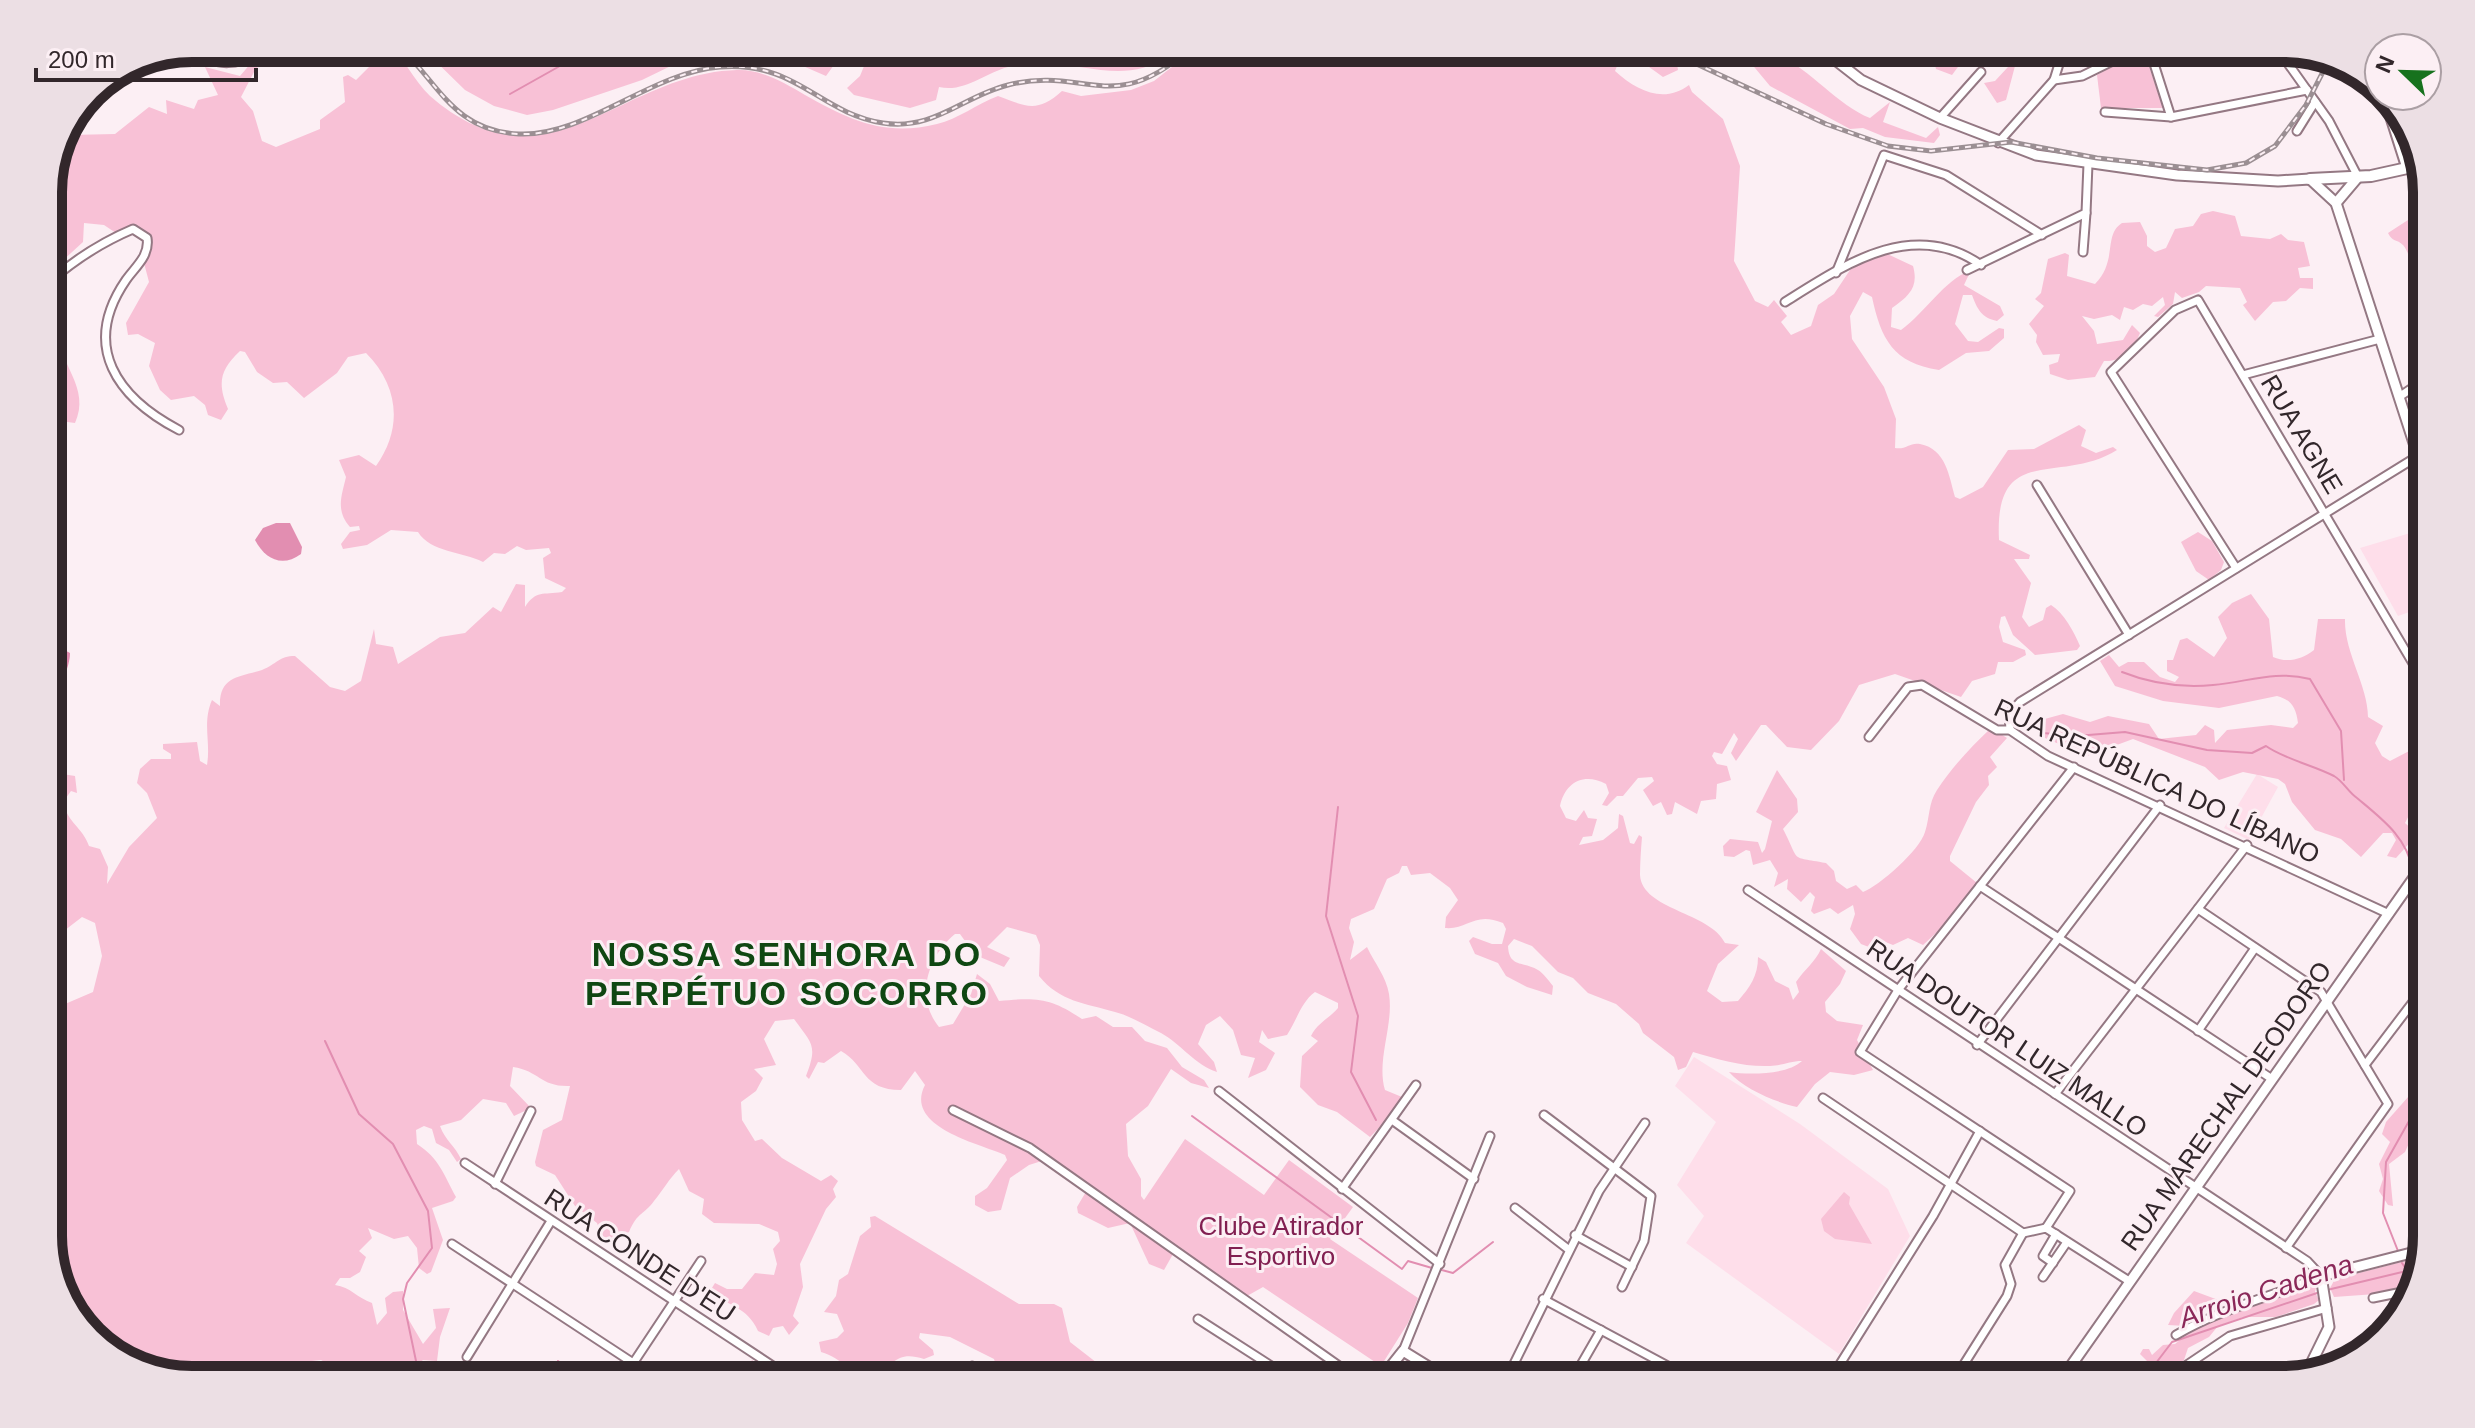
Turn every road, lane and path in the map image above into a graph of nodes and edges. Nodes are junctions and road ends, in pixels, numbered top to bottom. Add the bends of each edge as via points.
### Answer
1 (1838, 62) edge
2 (2060, 62) edge
3 (2110, 62) edge
4 (2153, 62) edge
5 (2287, 62) edge
6 (1981, 72) dead end
7 (2054, 80) junction
8 (2307, 90) junction
9 (2315, 102) junction
10 (2105, 112) dead end
11 (2171, 117) junction
12 (1940, 118) junction
13 (2390, 119) edge
14 (2297, 131) dead end
15 (1998, 143) junction
16 (2088, 164) junction
17 (2410, 167) edge
18 (2406, 168) junction
19 (2358, 177) junction
20 (2310, 179) junction
21 (2336, 203) junction
22 (2086, 213) junction
23 (2042, 235) junction
24 (2083, 252) dead end
25 (1981, 265) junction
26 (1967, 270) dead end
27 (62, 271) edge
28 (1836, 273) junction
29 (1785, 302) dead end
30 (2380, 339) junction
31 (2243, 375) junction
32 (2413, 388) edge
33 (2399, 397) junction
34 (179, 430) dead end
35 (2413, 440) edge
36 (2413, 459) edge
37 (2037, 485) dead end
38 (2326, 513) junction
39 (2236, 568) junction
40 (2129, 635) junction
41 (2413, 663) edge
42 (2010, 730) junction
43 (1869, 737) dead end
44 (2074, 767) junction
45 (2160, 805) junction
46 (2247, 845) junction
47 (2413, 879) edge
48 (1980, 886) junction
49 (1748, 890) dead end
50 (2198, 909) junction
51 (2389, 914) junction
52 (2057, 940) junction
53 (2255, 948) junction
54 (1898, 990) junction
55 (2135, 990) junction
56 (2327, 1001) junction
57 (2413, 1002) edge
58 (2198, 1031) junction
59 (1977, 1045) junction
60 (2365, 1065) junction
61 (2272, 1079) junction
62 (1416, 1085) dead end
63 (1219, 1091) dead end
64 (2055, 1094) junction
65 (1823, 1098) dead end
66 (953, 1110) dead end
67 (531, 1111) dead end
68 (1544, 1115) dead end
69 (1392, 1120) junction
70 (1645, 1123) dead end
71 (1980, 1131) junction
72 (1490, 1136) dead end
73 (465, 1163) dead end
74 (1613, 1168) junction
75 (1474, 1179) junction
76 (495, 1184) junction
77 (1950, 1186) junction
78 (2196, 1187) junction
79 (1342, 1189) junction
80 (1515, 1208) dead end
81 (551, 1221) junction
82 (2046, 1228) junction
83 (2023, 1233) junction
84 (2056, 1234) junction
85 (1575, 1235) junction
86 (2067, 1242) junction
87 (452, 1244) dead end
88 (2286, 1248) junction
89 (1568, 1249) junction
90 (2412, 1253) edge
91 (701, 1261) dead end
92 (2053, 1263) junction
93 (1440, 1264) junction
94 (1632, 1267) junction
95 (2043, 1277) dead end
96 (2321, 1278) junction
97 (2129, 1281) junction
98 (512, 1283) junction
99 (1622, 1287) dead end
100 (2400, 1292) edge
101 (2373, 1298) dead end
102 (1543, 1299) junction
103 (674, 1301) junction
104 (2327, 1308) junction
105 (1198, 1319) dead end
106 (1601, 1330) junction
107 (2176, 1335) dead end
108 (1403, 1351) junction
109 (467, 1357) dead end
110 (633, 1363) junction
111 (2312, 1363) edge
112 (631, 1366) edge
113 (638, 1366) edge
114 (773, 1366) edge
115 (1271, 1366) edge
116 (1339, 1366) edge
117 (1391, 1366) edge
118 (1427, 1366) edge
119 (1512, 1366) edge
120 (1580, 1366) edge
121 (1668, 1366) edge
122 (1839, 1366) edge
123 (1963, 1366) edge
124 (2071, 1366) edge
125 (2185, 1366) edge

1 - 12 street via 1861,80
2 - 7 street
3 - 7 street via 2082,76
4 - 11 street
5 - 8 street
6 - 12 street
7 - 15 street
8 - 9 street
8 - 11 street
9 - 14 street
9 - 19 street
10 - 11 street
12 - 15 street
13 - 18 street
15 - 16 street
16 - 20 street via 2177,175
16 - 22 street
17 - 18 main road
18 - 19 main road
19 - 20 main road
19 - 21 street
20 - 21 street
21 - 30 street
22 - 23 street
22 - 24 street
23 - 25 street
23 - 28 street via 1946,175 1884,155
25 - 26 street
25 - 28 street via 1955,250 1904,245 1883,248
27 - 34 street via 84,252 133,229 147,238 146,254 120,291 105,348 132,400
28 - 29 street
30 - 31 street
30 - 33 street
31 - 38 street, RUA AGNE
31 - 39 street, RUA AGNE via 2198,300 2175,310 2111,372
32 - 33 street
33 - 35 street
36 - 38 street
37 - 40 street
38 - 39 street
38 - 41 street, RUA AGNE
39 - 40 street
40 - 42 street via 2020,702 2009,714
42 - 43 street, RUA REPÚBLICA DO LÍBANO via 1997,730 1922,685 1908,687
42 - 44 street, RUA REPÚBLICA DO LÍBANO via 2038,751
44 - 45 street, RUA REPÚBLICA DO LÍBANO
44 - 48 street
45 - 46 street, RUA REPÚBLICA DO LÍBANO
45 - 52 street
46 - 50 street
46 - 51 street, RUA REPÚBLICA DO LÍBANO
47 - 51 street, RUA MARECHAL DEODORO
48 - 52 street
48 - 54 street
49 - 54 street, RUA DOUTOR LUIZ MALLO
50 - 53 street
50 - 55 street
51 - 56 street, RUA MARECHAL DEODORO
52 - 55 street
52 - 59 street
53 - 56 street
53 - 58 street
54 - 59 street, RUA DOUTOR LUIZ MALLO
54 - 71 street via 1860,1052
55 - 58 street
55 - 64 street
56 - 60 street
56 - 61 street, RUA MARECHAL DEODORO
57 - 60 street
58 - 61 street
59 - 64 street, RUA DOUTOR LUIZ MALLO
60 - 88 street via 2388,1104
61 - 78 street, RUA MARECHAL DEODORO
62 - 69 street
63 - 79 street
64 - 78 street, RUA DOUTOR LUIZ MALLO
65 - 77 street
66 - 116 street via 1030,1148
67 - 76 street
68 - 74 street
69 - 75 street
69 - 79 street
70 - 74 street
71 - 77 street
71 - 82 street via 2070,1191
72 - 75 street
73 - 76 street, RUA CONDE D'EU
74 - 85 street
74 - 94 street via 1651,1196 1644,1241
75 - 93 street
76 - 81 street, RUA CONDE D'EU
77 - 83 street
77 - 122 street
78 - 88 street, RUA DOUTOR LUIZ MALLO
78 - 97 street, RUA MARECHAL DEODORO
79 - 93 street
80 - 89 street
81 - 98 street
81 - 103 street, RUA CONDE D'EU
82 - 83 street
82 - 84 street
83 - 123 street via 2005,1265 2011,1284 2007,1296
84 - 86 street
84 - 92 street via 2043,1256
85 - 89 street
85 - 94 street
86 - 92 street
86 - 97 street
87 - 98 street
88 - 96 street, RUA DOUTOR LUIZ MALLO via 2316,1268
89 - 102 street
90 - 96 street
91 - 103 street
92 - 95 street
93 - 108 street
94 - 99 street
96 - 104 street
96 - 107 street via 2225,1309
97 - 124 street, RUA MARECHAL DEODORO
98 - 109 street
98 - 110 street
100 - 101 street
102 - 106 street
102 - 119 street
103 - 110 street
103 - 114 street, RUA CONDE D'EU
104 - 111 street via 2327,1332
104 - 125 street via 2230,1336
105 - 115 street
106 - 120 street
106 - 121 street
108 - 117 street
108 - 118 street
110 - 112 street
110 - 113 street

